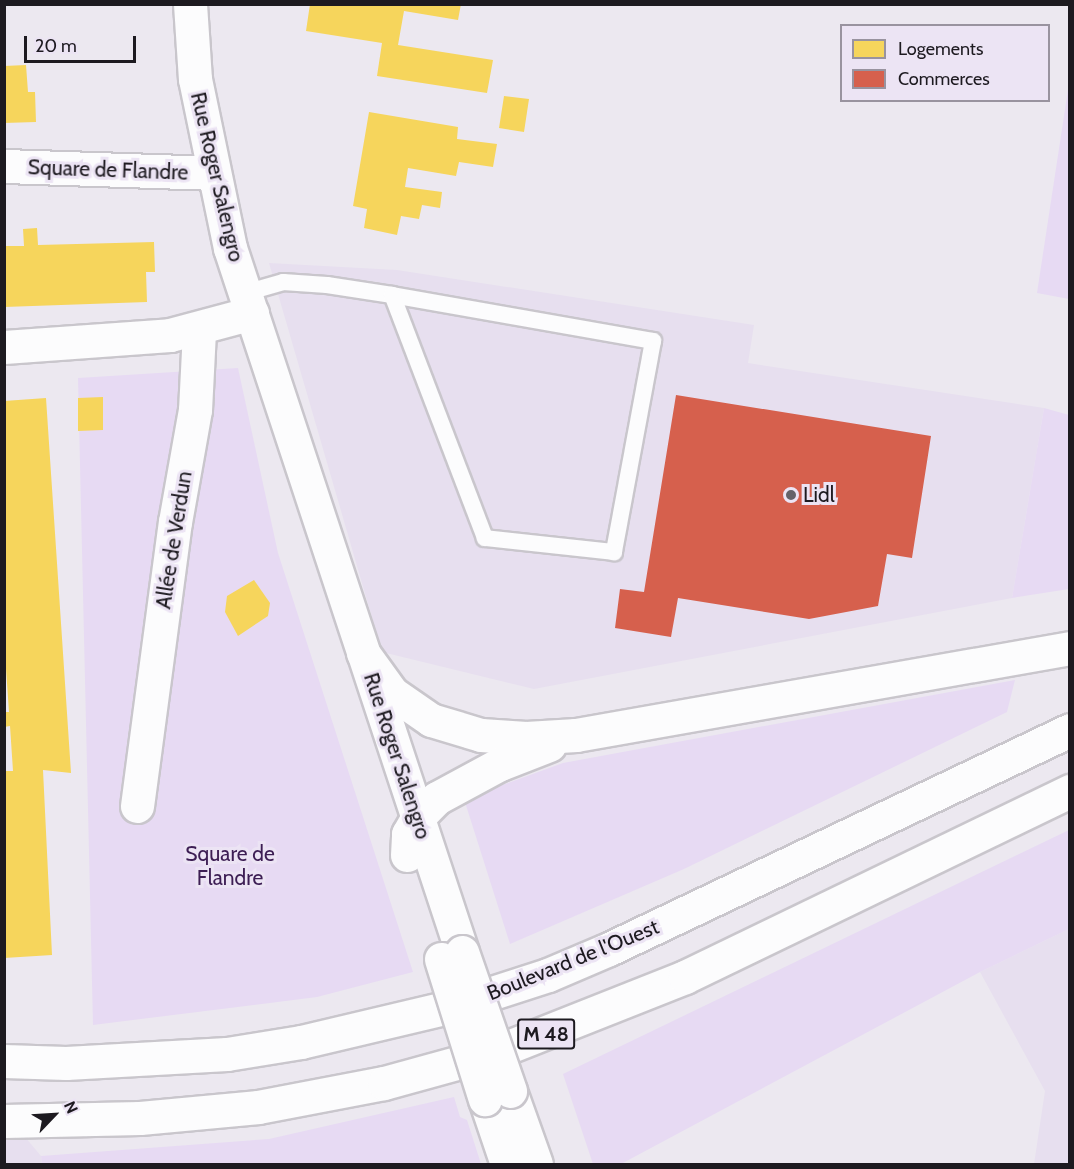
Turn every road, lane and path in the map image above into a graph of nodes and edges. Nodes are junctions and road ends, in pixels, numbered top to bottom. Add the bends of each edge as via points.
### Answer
1 (190, 4) edge
2 (4, 166) edge
3 (212, 173) junction
4 (392, 295) junction
5 (249, 303) junction
6 (199, 330) junction
7 (262, 346) junction
8 (4, 347) edge
9 (1070, 648) edge
10 (363, 653) junction
11 (1070, 730) edge
12 (576, 735) junction
13 (1070, 791) edge
14 (137, 806) dead end
15 (418, 817) junction
16 (407, 855) junction
17 (451, 956) junction
18 (4, 1061) edge
19 (498, 1095) junction
20 (4, 1122) edge
21 (507, 1164) edge
22 (536, 1164) edge

1 - 3 main road, Rue Roger Salengro via 195,79
2 - 3 main road, Square de Flandre
3 - 5 main road, Rue Roger Salengro
4 - 4 lane via 485,538 614,552 653,341
4 - 5 lane via 284,282
5 - 6 main road
5 - 7 main road, Rue Roger Salengro
6 - 8 main road via 144,338
6 - 14 main road, Allée de Verdun via 195,410 175,522
7 - 10 main road, Rue Roger Salengro
7 - 16 main road, Rue Roger Salengro via 320,565
9 - 12 main road
10 - 12 main road via 392,693 431,720 492,736
10 - 15 main road, Rue Roger Salengro
11 - 18 main road, Boulevard de l'Ouest / M 48 via 609,949 548,975 449,1007 301,1042 227,1054 66,1063
12 - 15 main road via 500,764 437,798
13 - 20 main road, M 48 via 685,977 616,1008 493,1053 384,1083 258,1107 140,1119
15 - 16 main road via 408,834
15 - 17 main road, Rue Roger Salengro
16 - 17 main road, Rue Roger Salengro
17 - 19 main road, Rue Roger Salengro, bridge
19 - 21 main road, Rue Roger Salengro
19 - 22 main road, Rue Roger Salengro

